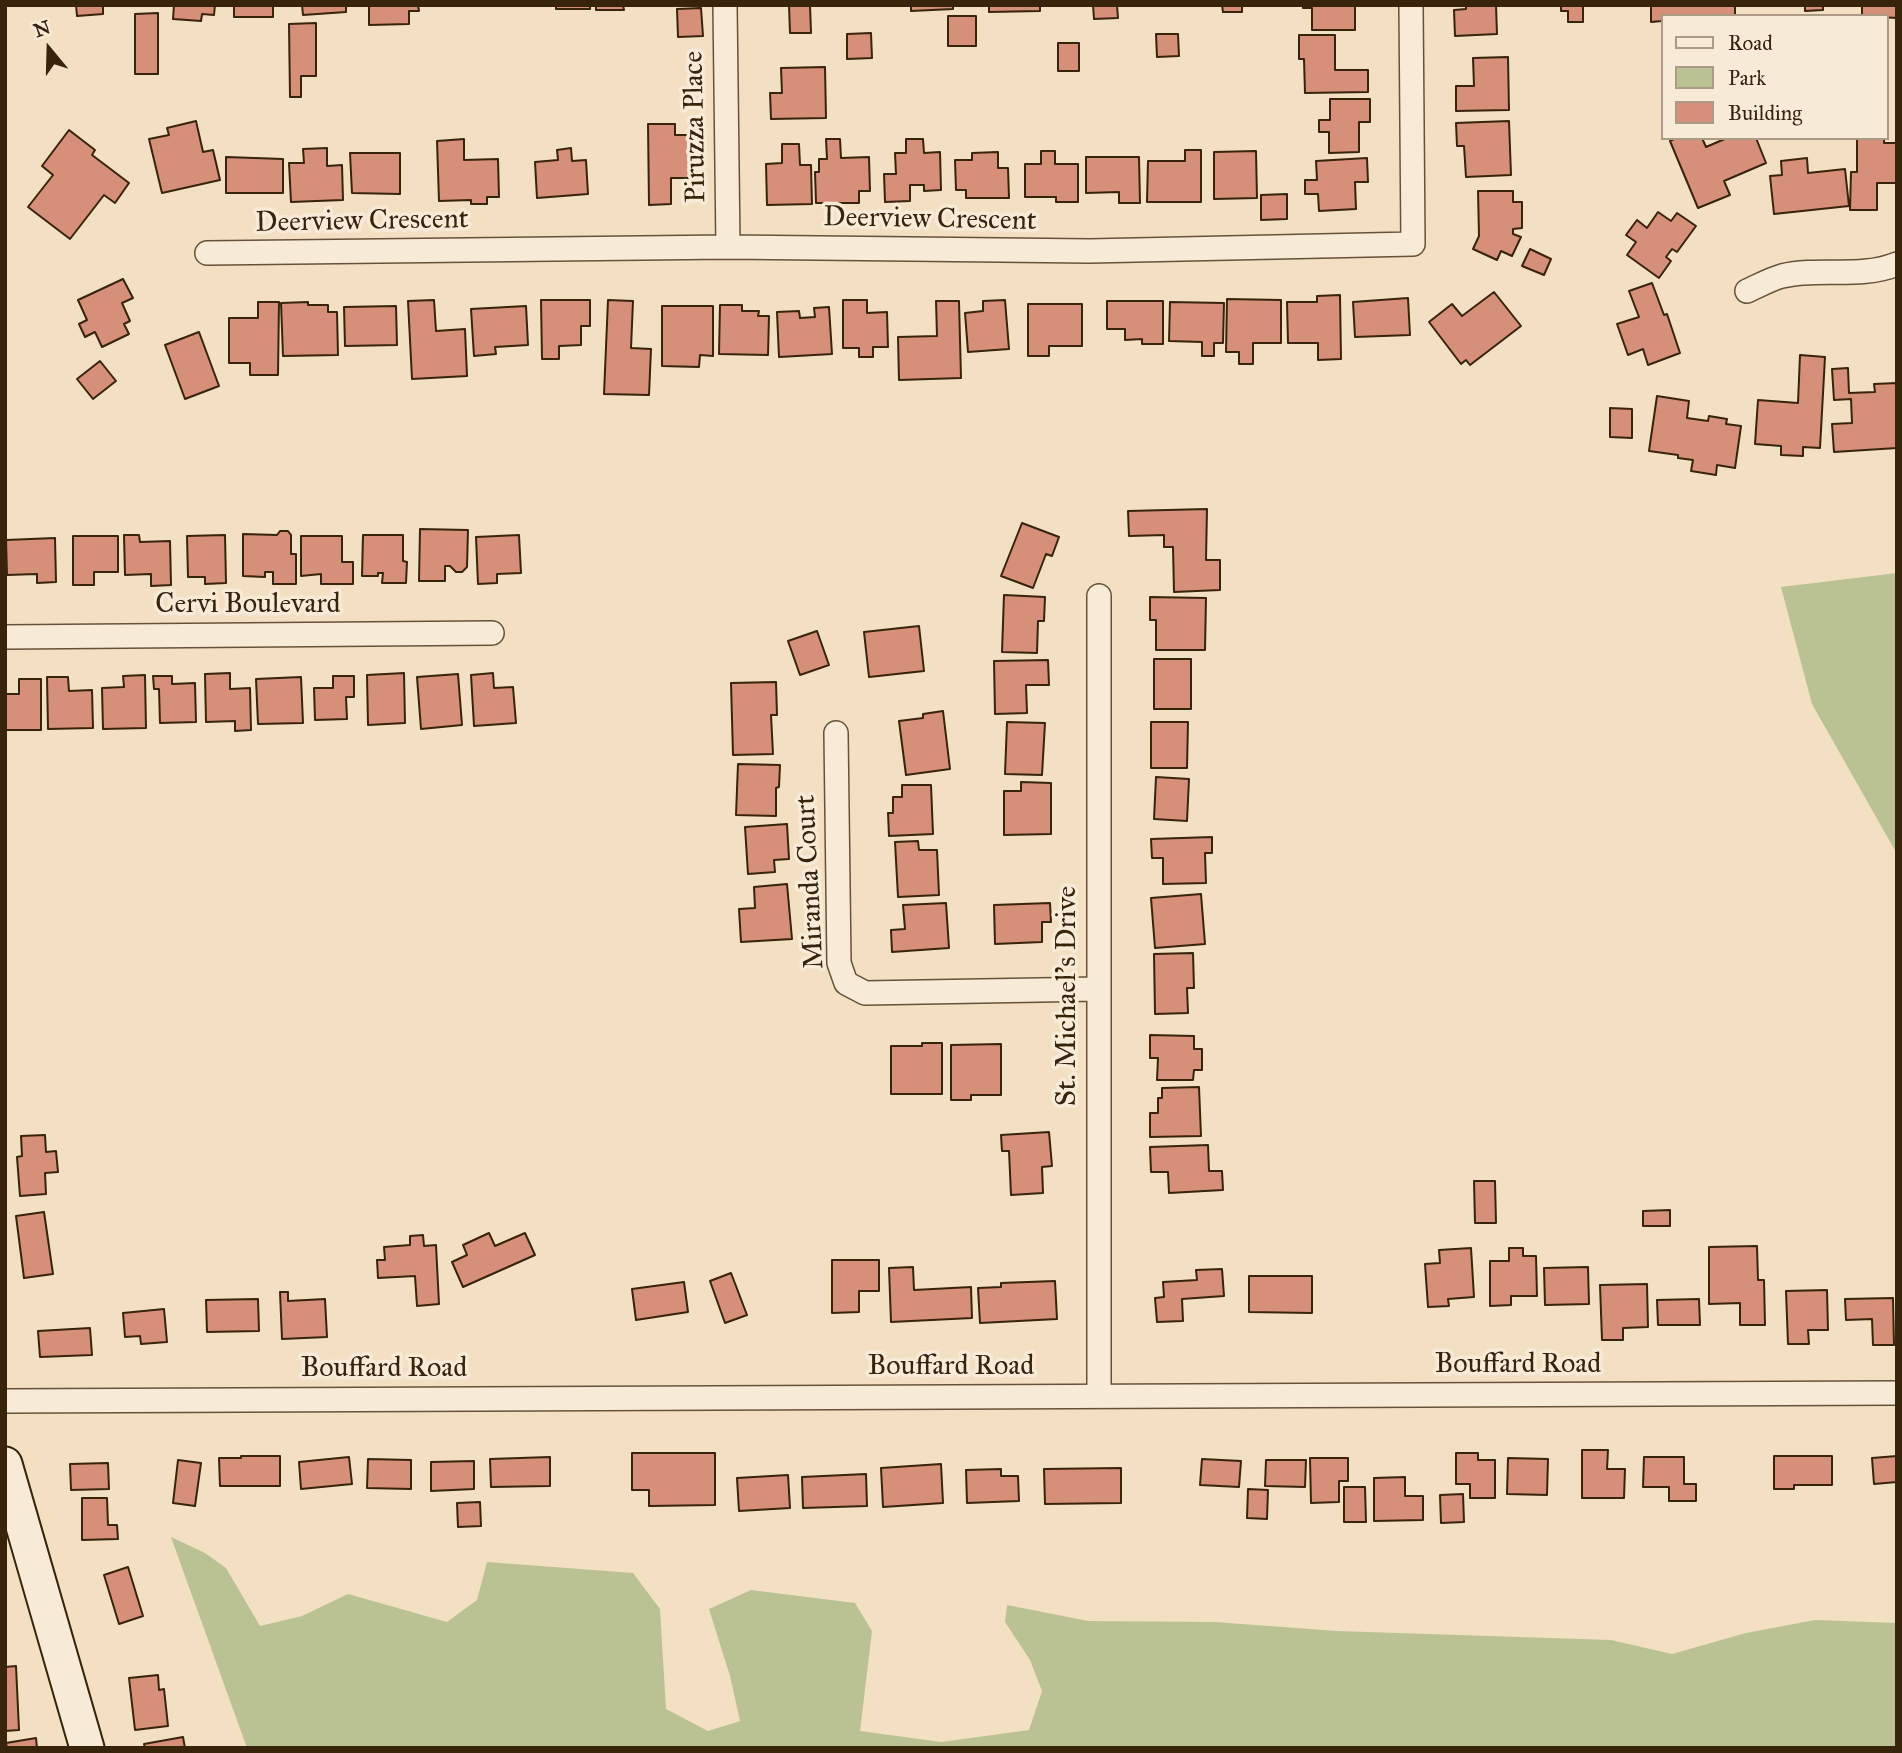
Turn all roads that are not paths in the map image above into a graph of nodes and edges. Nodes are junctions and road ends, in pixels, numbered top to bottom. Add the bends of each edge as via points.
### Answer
1 (725, 5) edge
2 (1410, 5) edge
3 (728, 247) junction
4 (207, 253) dead end
5 (1897, 264) edge
6 (1747, 292) dead end
7 (1099, 596) dead end
8 (492, 633) dead end
9 (5, 637) edge
10 (836, 733) dead end
11 (1098, 989) junction
12 (1897, 1392) edge
13 (1099, 1396) junction
14 (5, 1401) edge
15 (5, 1465) edge
16 (87, 1748) edge

1 - 3 street, Piruzza Place
2 - 3 street, Deerview Crescent via 1413,244 1090,251
3 - 4 street, Deerview Crescent
5 - 6 street via 1879,271 1781,276
7 - 11 street, St. Michael's Drive
8 - 9 street, Cervi Boulevard
10 - 11 street, Miranda Court via 839,963 846,983 865,993
11 - 13 street, St. Michael's Drive
12 - 13 street, Bouffard Road
13 - 14 street, Bouffard Road
15 - 16 street

